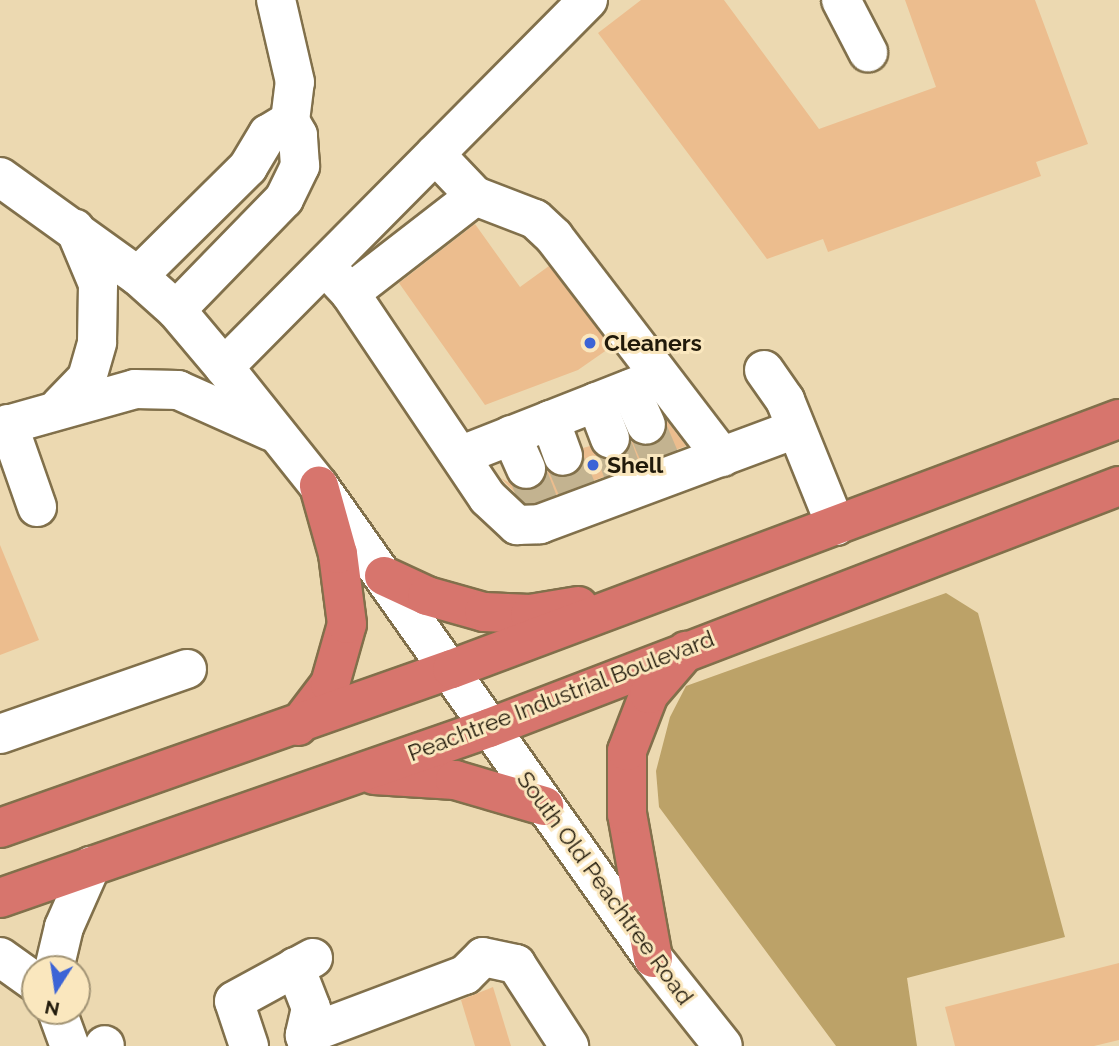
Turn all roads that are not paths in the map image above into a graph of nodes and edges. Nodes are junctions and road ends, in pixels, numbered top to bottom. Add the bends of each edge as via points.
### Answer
1 (276, 0) edge
2 (588, 0) edge
3 (841, 0) edge
4 (868, 52) dead end
5 (290, 121) junction
6 (435, 154) junction
7 (0, 177) edge
8 (475, 196) junction
9 (74, 227) junction
10 (325, 266) junction
11 (138, 276) junction
12 (350, 293) junction
13 (177, 310) junction
14 (224, 367) junction
15 (764, 370) dead end
16 (629, 389) junction
17 (60, 406) junction
18 (1119, 419) edge
19 (550, 420) junction
20 (646, 425) tunnel mouth
21 (4, 426) edge
22 (796, 429) junction
23 (278, 435) junction
24 (610, 439) tunnel mouth
25 (739, 450) junction
26 (462, 455) junction
27 (563, 456) tunnel mouth
28 (319, 486) junction
29 (1119, 486) edge
30 (37, 507) dead end
31 (836, 526) junction
32 (384, 576) junction
33 (639, 600) junction
34 (689, 648) junction
35 (187, 669) dead end
36 (452, 669) junction
37 (298, 726) junction
38 (489, 728) junction
39 (0, 734) edge
40 (334, 782) junction
41 (544, 806) junction
42 (0, 828) edge
43 (91, 866) junction
44 (0, 898) edge
45 (57, 955) edge
46 (0, 957) edge
47 (653, 958) junction
48 (21, 972) edge
49 (62, 1025) edge
50 (308, 1030) edge
51 (70, 1046) edge
52 (249, 1046) edge
53 (569, 1046) edge
54 (723, 1046) edge

1 - 5 street via 295,82
2 - 6 street
3 - 4 street
5 - 11 street via 268,134 248,167
5 - 13 street via 298,135 300,166 284,199
6 - 8 street
6 - 10 street
7 - 9 street, South Old Peachtree Road
8 - 12 street
8 - 16 street via 535,219 554,237
9 - 11 street, South Old Peachtree Road
9 - 17 street via 97,284 97,342 87,378
10 - 12 street
10 - 14 street
11 - 13 street, South Old Peachtree Road
12 - 26 street
13 - 14 street, South Old Peachtree Road
14 - 23 street, South Old Peachtree Road
15 - 22 street
16 - 19 street
16 - 20 street
16 - 24 street
16 - 25 street
17 - 21 street
17 - 23 street via 135,389 178,390
18 - 31 highway
19 - 26 street via 518,452
19 - 27 street
21 - 30 street
22 - 25 street
22 - 31 street
23 - 28 street, South Old Peachtree Road
25 - 26 street via 664,469 517,525 488,498
28 - 32 street, South Old Peachtree Road
28 - 37 highway via 338,554 346,624 330,684
29 - 34 highway, Peachtree Industrial Boulevard
31 - 33 highway
32 - 33 highway via 427,596 484,612 530,614
32 - 36 street, South Old Peachtree Road
33 - 36 highway
34 - 38 highway, Peachtree Industrial Boulevard
34 - 47 highway via 649,694 627,751 627,814
35 - 39 street
36 - 37 highway
36 - 38 street, South Old Peachtree Road
37 - 42 highway
38 - 40 highway, Peachtree Industrial Boulevard
38 - 41 street, South Old Peachtree Road
40 - 41 highway via 379,775 455,780
40 - 43 highway, Peachtree Industrial Boulevard
41 - 47 street, South Old Peachtree Road
43 - 44 highway, Peachtree Industrial Boulevard
43 - 45 street via 64,927
46 - 48 street
47 - 54 street, South Old Peachtree Road
49 - 51 street
50 - 52 street via 304,962 234,1001
50 - 53 street via 465,975 483,957 516,964

